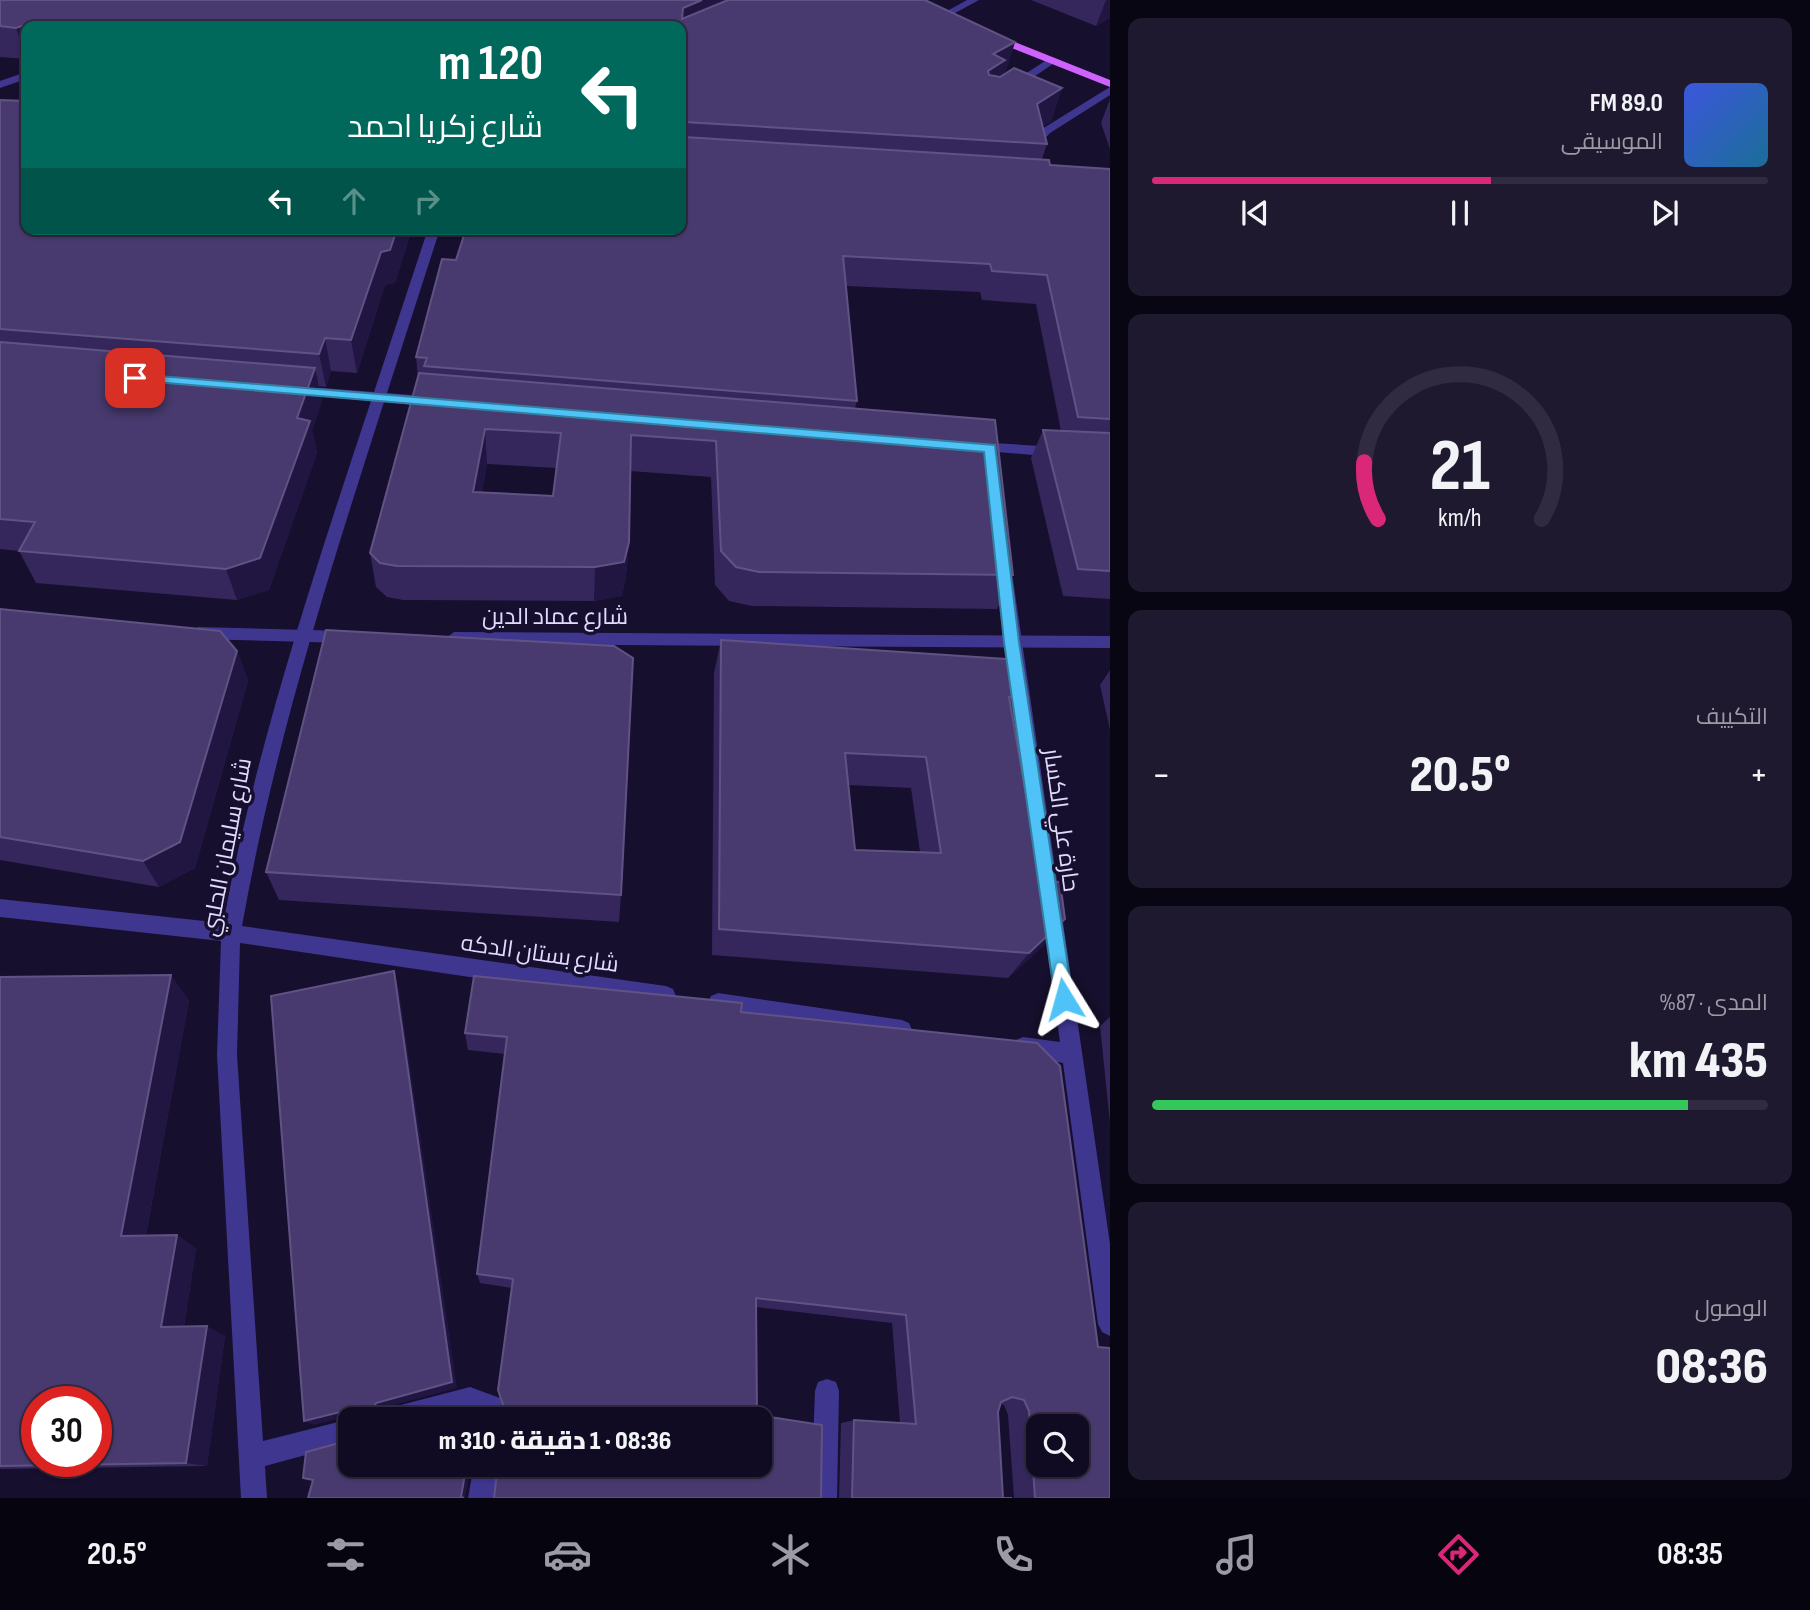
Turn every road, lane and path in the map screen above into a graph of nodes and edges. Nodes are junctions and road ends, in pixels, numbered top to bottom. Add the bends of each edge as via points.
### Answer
1 (974, 0) edge
2 (938, 14) joint
3 (955, 21) edge
4 (979, 31) edge
5 (1052, 61) junction
6 (21, 77) edge
7 (0, 85) edge
8 (1110, 87) edge
9 (1016, 98) edge
10 (1052, 114) edge
11 (1064, 120) junction
12 (1039, 164) edge
13 (431, 235) edge
14 (284, 389) edge
15 (379, 397) junction
16 (447, 402) edge
17 (963, 446) edge
18 (1071, 453) edge
19 (1001, 545) edge
20 (183, 632) edge
21 (301, 636) junction
22 (369, 638) edge
23 (438, 638) edge
24 (1012, 642) junction
25 (1110, 642) edge
26 (0, 908) edge
27 (231, 933) junction
28 (920, 1032) edge
29 (1003, 1044) edge
30 (1072, 1054) junction
31 (1110, 1324) edge
32 (827, 1391) dead end
33 (439, 1407) edge
34 (491, 1407) edge
35 (338, 1434) edge
36 (251, 1457) junction
37 (484, 1477) edge
38 (254, 1498) edge
39 (481, 1498) edge
40 (824, 1498) edge

1 - 2 street
2 - 3 main road
4 - 5 main road
5 - 8 main road
5 - 9 street via 1004,93
6 - 7 street
8 - 11 street
10 - 11 street
11 - 12 street via 1035,142
13 - 15 street, شارع سليمان الحلبي
14 - 15 street
15 - 16 street
15 - 21 street, شارع سليمان الحلبي
17 - 18 street via 991,455
19 - 24 street, حارة علي الكسار
20 - 21 street
21 - 22 street
21 - 27 street, شارع سليمان الحلبي via 249,835
23 - 24 street, شارع عماد الدين
24 - 25 street, شارع عماد الدين
24 - 30 street, حارة علي الكسار
26 - 27 street, شارع بستان الدكه
27 - 28 street, شارع بستان الدكه
27 - 36 street, شارع سليمان الحلبي via 227,1055
29 - 30 street
30 - 31 street, حارة علي الكسار
32 - 40 street
33 - 34 street via 470,1399
35 - 36 street
36 - 38 street, شارع سليمان الحلبي
37 - 39 street

